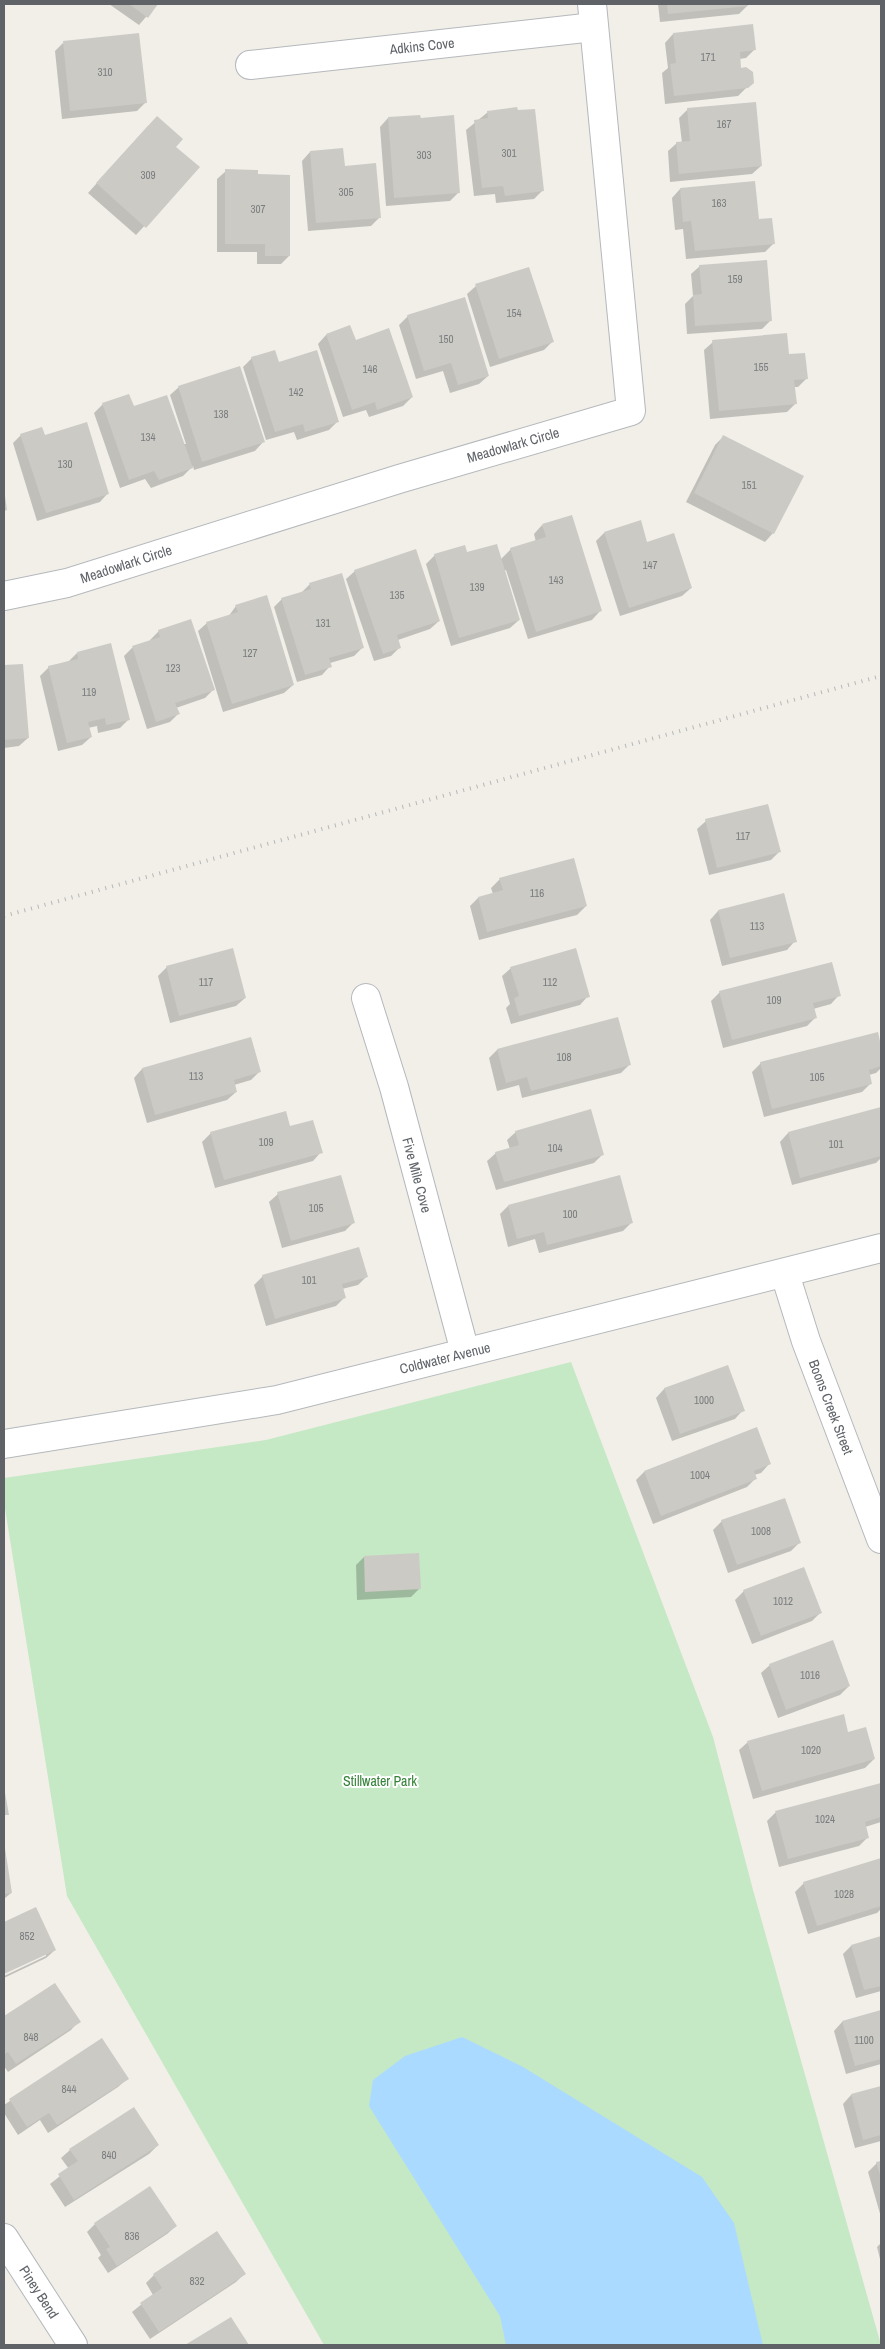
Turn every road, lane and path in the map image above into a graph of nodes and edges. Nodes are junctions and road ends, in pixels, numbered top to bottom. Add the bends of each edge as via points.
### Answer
1 (592, 16) edge
2 (250, 65) dead end
3 (4, 596) edge
4 (366, 998) dead end
5 (881, 1248) edge
6 (785, 1274) junction
7 (465, 1352) junction
8 (4, 1444) edge
9 (881, 1539) edge
10 (4, 2238) edge
11 (73, 2345) edge

1 - 2 street, Adkins Cove
1 - 3 street, Meadowlark Circle via 631,411 399,479 67,583
4 - 7 street, Five Mile Cove via 394,1087
5 - 6 street, Coldwater Avenue
6 - 7 street, Coldwater Avenue
6 - 9 street, Boons Creek Street via 806,1341
7 - 8 street, Coldwater Avenue via 277,1400
10 - 11 street, Piney Bend

